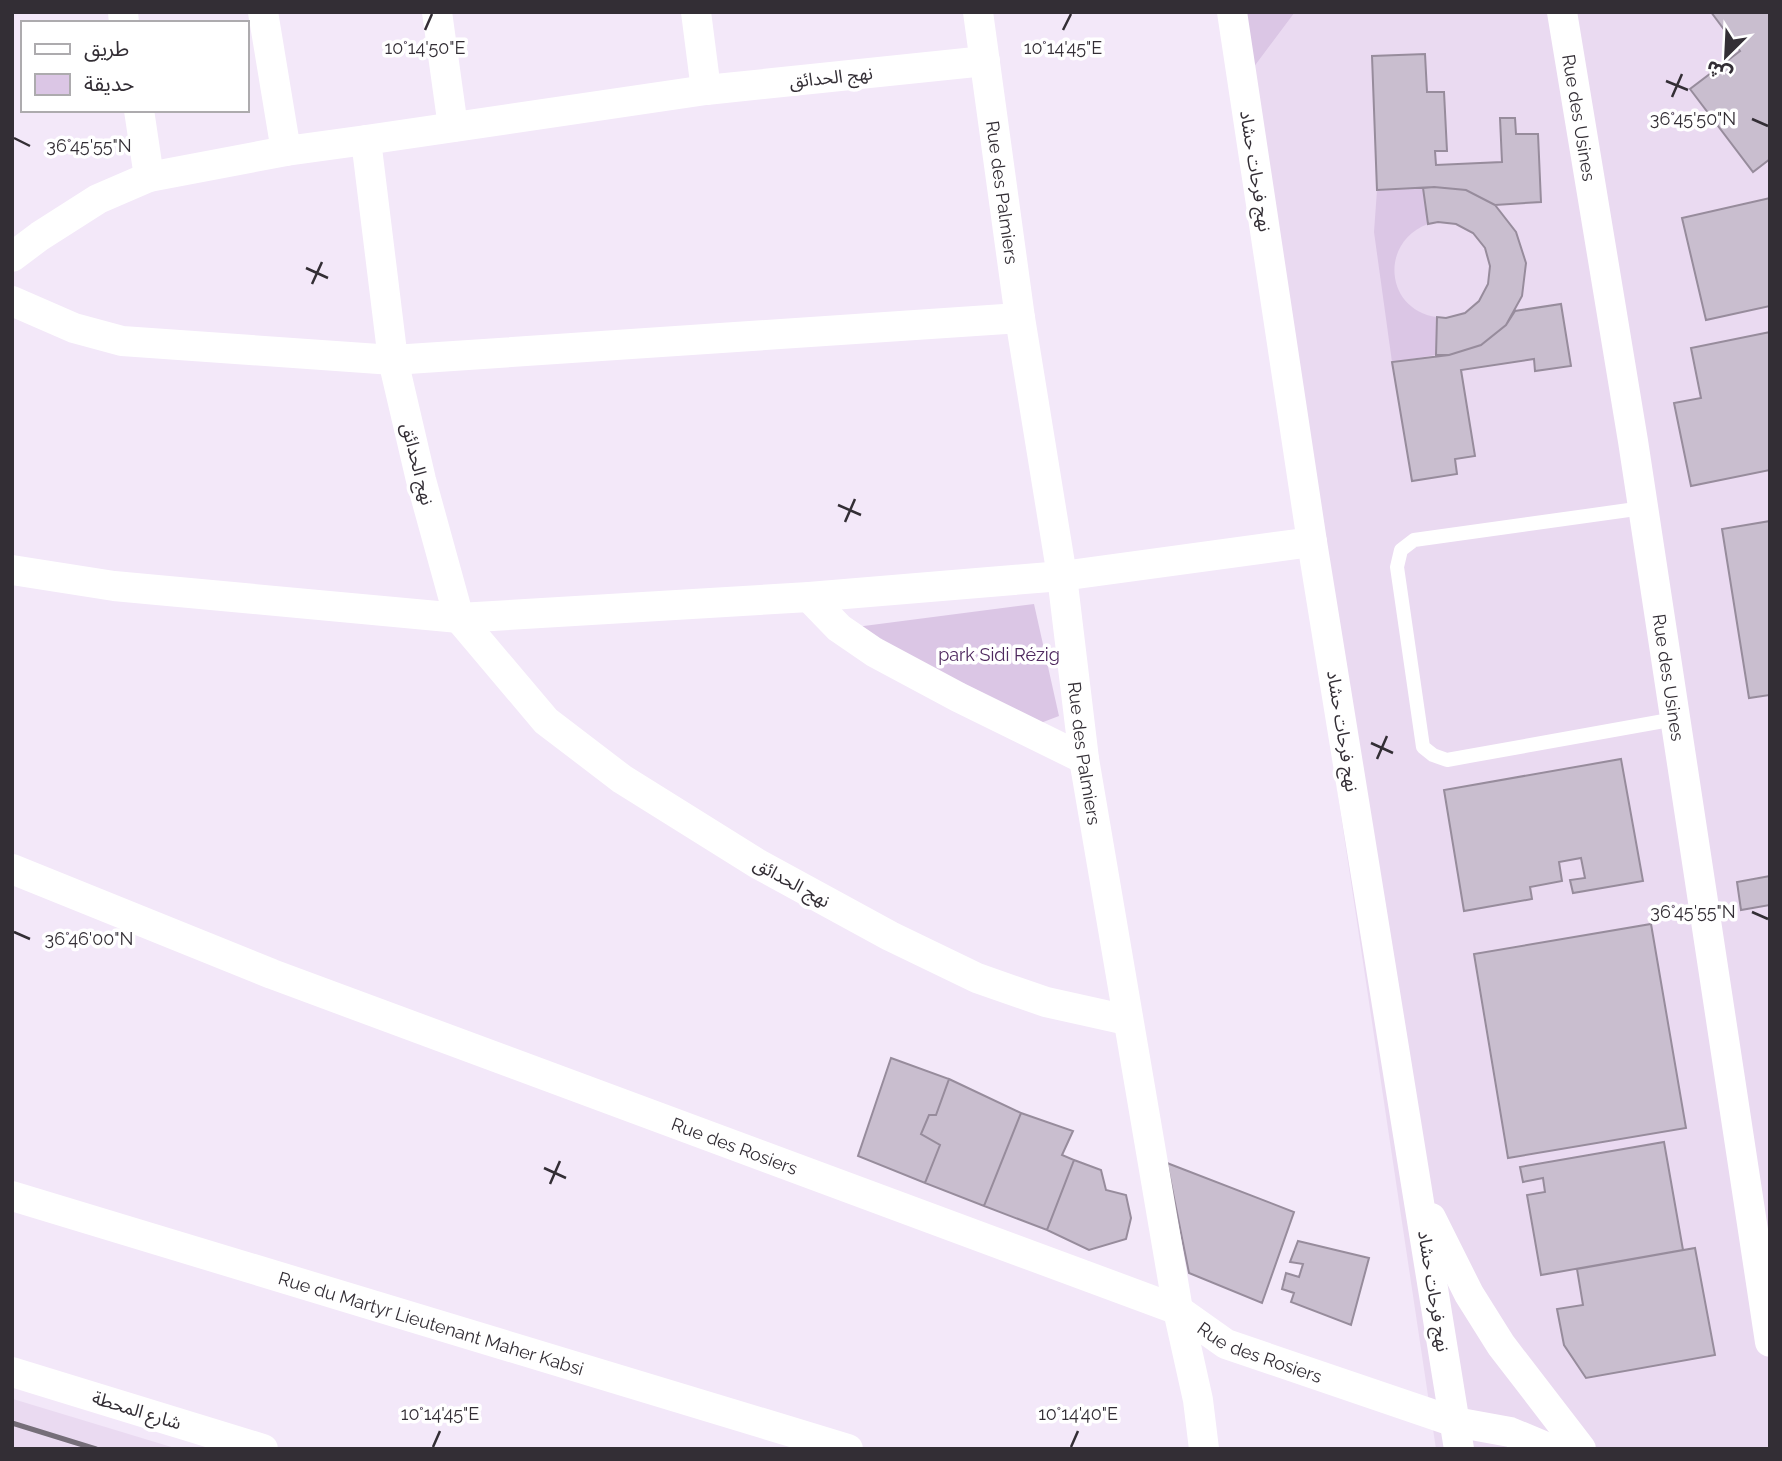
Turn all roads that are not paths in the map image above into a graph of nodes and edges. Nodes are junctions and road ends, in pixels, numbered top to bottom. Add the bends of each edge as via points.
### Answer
1 (263, 12) edge
2 (437, 12) edge
3 (696, 12) edge
4 (978, 12) edge
5 (1232, 12) edge
6 (1562, 12) edge
7 (985, 61) junction
8 (706, 90) junction
9 (139, 112) edge
10 (453, 127) junction
11 (366, 139) junction
12 (286, 151) junction
13 (149, 177) junction
14 (12, 257) edge
15 (12, 301) edge
16 (1020, 318) junction
17 (393, 360) junction
18 (1643, 508) junction
19 (1312, 542) junction
20 (12, 570) edge
21 (1062, 576) junction
22 (809, 597) junction
23 (459, 618) junction
24 (1675, 719) junction
25 (1084, 759) junction
26 (12, 869) edge
27 (1127, 1020) junction
28 (1418, 1192) junction
29 (12, 1196) edge
30 (1178, 1310) junction
31 (1770, 1342) edge
32 (12, 1371) edge
33 (1457, 1436) edge
34 (263, 1449) edge
35 (848, 1449) edge
36 (1204, 1449) edge
37 (1485, 1449) edge
38 (1551, 1449) edge
39 (1581, 1449) edge

1 - 12 street
2 - 10 street
3 - 8 street
4 - 7 street, Rue des Palmiers
5 - 19 street, نهج فرحات حشاد
6 - 18 street, Rue des Usines
7 - 8 street, نهج الحدائق
7 - 16 street, Rue des Palmiers
8 - 10 street, نهج الحدائق
9 - 13 street
10 - 11 street, نهج الحدائق
11 - 12 street
11 - 17 street, نهج الحدائق
12 - 13 street
13 - 14 street via 97,199
15 - 17 street via 74,328 122,341
16 - 17 street
16 - 21 street, Rue des Palmiers
17 - 23 street, نهج الحدائق
18 - 24 street, Rue des Usines
18 - 24 lane via 1414,540 1401,550 1397,567 1423,747 1447,760
19 - 21 street
19 - 28 street, نهج فرحات حشاد
20 - 23 street via 114,586
21 - 22 street
21 - 25 street, Rue des Palmiers
22 - 23 street
22 - 25 street via 839,628 874,652
23 - 27 street, نهج الحدائق via 547,721 622,779 758,864 977,978 1046,1002
24 - 31 street, Rue des Usines
25 - 27 street, Rue des Palmiers
26 - 30 street, Rue des Rosiers via 272,974
27 - 30 street, Rue des Palmiers
28 - 33 street, نهج فرحات حشاد
28 - 39 street via 1469,1294 1501,1345
29 - 35 street, Rue du Martyr Lieutenant Maher Kabsi
30 - 33 street, Rue des Rosiers via 1226,1344
30 - 36 street, Rue des Palmiers
32 - 34 street, شارع المحطة
33 - 37 street
33 - 38 street via 1510,1432

